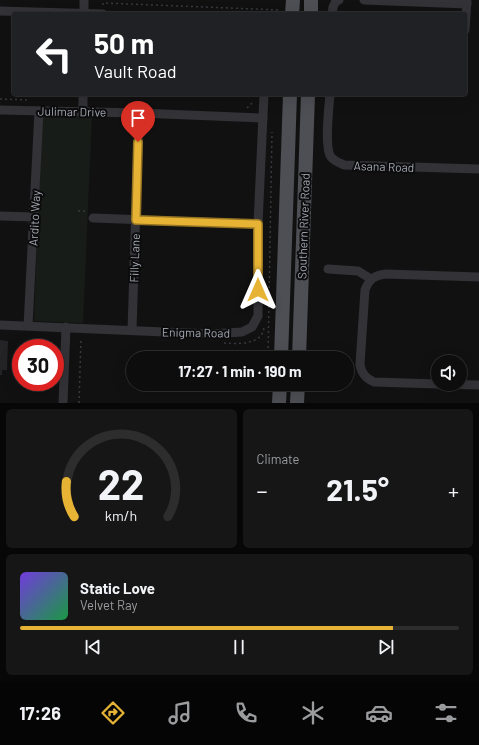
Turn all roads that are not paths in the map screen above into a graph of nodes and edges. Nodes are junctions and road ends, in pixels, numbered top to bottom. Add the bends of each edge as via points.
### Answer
1 (84, 0) edge
2 (293, 0) edge
3 (311, 0) edge
4 (339, 0) edge
5 (364, 0) edge
6 (467, 2) edge
7 (0, 11) edge
8 (28, 12) edge
9 (84, 12) edge
10 (286, 12) edge
11 (311, 12) edge
12 (332, 12) edge
13 (466, 12) edge
14 (83, 96) edge
15 (264, 96) edge
16 (290, 96) edge
17 (308, 96) edge
18 (330, 96) edge
19 (0, 110) edge
20 (39, 111) junction
21 (83, 112) junction
22 (140, 113) junction
23 (263, 118) junction
24 (479, 169) edge
25 (0, 216) edge
26 (34, 218) junction
27 (93, 218) dead end
28 (136, 220) junction
29 (258, 224) junction
30 (328, 269) dead end
31 (479, 276) edge
32 (371, 279) junction
33 (0, 325) edge
34 (28, 326) junction
35 (66, 327) junction
36 (132, 330) junction
37 (281, 351) edge
38 (299, 351) edge
39 (431, 384) edge
40 (467, 385) edge
41 (479, 385) edge
42 (280, 391) edge
43 (298, 391) edge
44 (63, 403) edge
45 (279, 403) edge
46 (297, 403) edge

1 - 9 street
2 - 10 main road
3 - 11 main road
4 - 12 street via 336,1
5 - 6 street
6 - 13 street
7 - 8 street
14 - 21 street
15 - 23 street, Enigma Road
16 - 37 main road, Southern River Road
17 - 38 main road, Southern River Road
18 - 24 street, Asana Road via 327,147 334,161 344,165
19 - 20 street, Julimar Drive
20 - 21 street, Julimar Drive
20 - 26 street, Ardito Way
21 - 22 street, Julimar Drive
22 - 23 street, Julimar Drive
22 - 28 street, Filly Lane
23 - 29 street, Enigma Road
25 - 26 street
26 - 34 street, Ardito Way
27 - 28 street
28 - 29 street
28 - 36 street, Filly Lane
29 - 36 street, Enigma Road via 258,316 252,327 242,332 211,334
30 - 32 street via 358,271
31 - 32 street via 386,274
32 - 39 street via 367,284 365,297 360,364 363,375 374,382
33 - 34 street, Enigma Road
34 - 35 street, Enigma Road
35 - 36 street, Enigma Road
35 - 44 street
40 - 41 street
42 - 45 main road
43 - 46 main road

